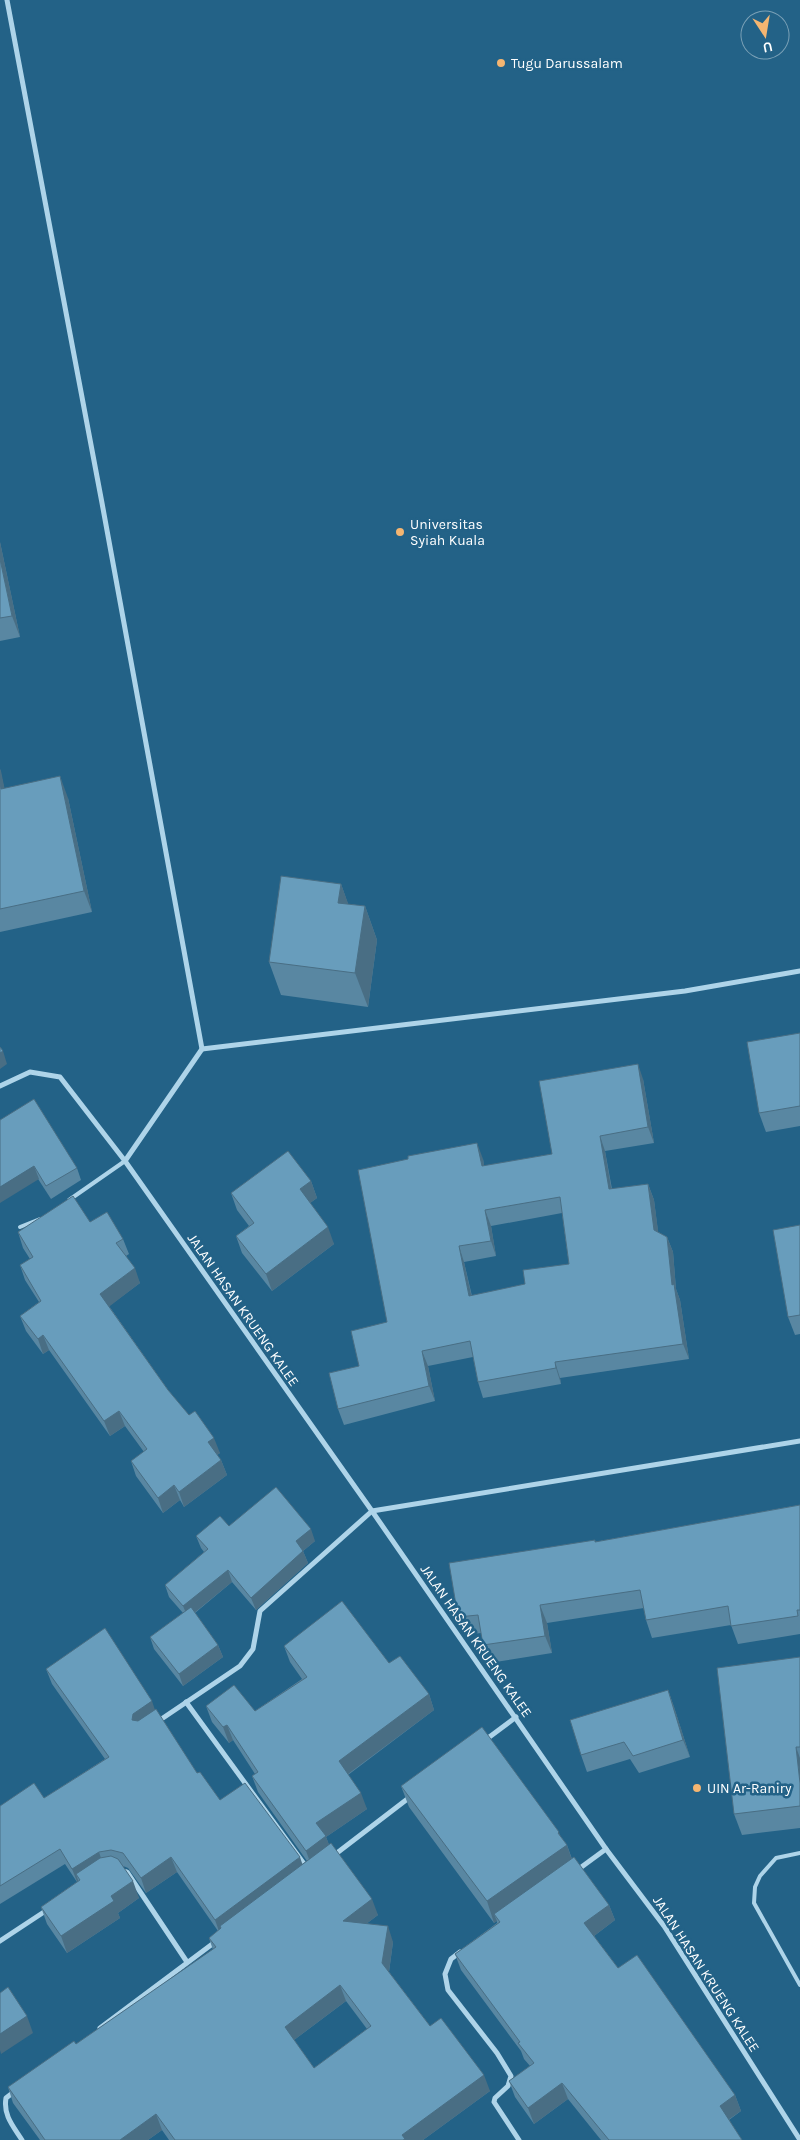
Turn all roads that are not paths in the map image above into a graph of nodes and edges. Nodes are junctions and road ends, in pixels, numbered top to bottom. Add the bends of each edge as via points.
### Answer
1 (7, 0) edge
2 (800, 971) edge
3 (202, 1049) junction
4 (0, 1086) edge
5 (125, 1161) junction
6 (63, 1205) edge
7 (48, 1216) edge
8 (20, 1228) edge
9 (800, 1441) edge
10 (372, 1511) junction
11 (186, 1702) junction
12 (516, 1717) junction
13 (149, 1727) edge
14 (476, 1747) edge
15 (413, 1795) edge
16 (606, 1849) junction
17 (800, 1854) edge
18 (326, 1861) edge
19 (117, 1869) edge
20 (311, 1873) edge
21 (567, 1877) edge
22 (49, 1909) edge
23 (218, 1940) edge
24 (0, 1941) edge
25 (466, 1948) edge
26 (187, 1962) junction
27 (800, 1985) edge
28 (93, 2033) edge
29 (22, 2086) edge
30 (22, 2140) edge
31 (519, 2140) edge
32 (800, 2140) edge

1 - 3 street
2 - 3 street via 685,991
3 - 5 street
4 - 5 street, JALAN HASAN KRUENG KALEE via 30,1072 60,1077
5 - 6 lane
5 - 10 street, JALAN HASAN KRUENG KALEE
7 - 8 lane
9 - 10 street
10 - 11 street via 260,1611 253,1648 240,1666
10 - 12 street, JALAN HASAN KRUENG KALEE
11 - 13 street
11 - 20 street
12 - 14 street
12 - 16 street, JALAN HASAN KRUENG KALEE
15 - 18 street
16 - 21 street
16 - 32 street, JALAN HASAN KRUENG KALEE via 664,1926
17 - 27 lane via 776,1858 760,1876 754,1903
19 - 26 street via 127,1872
22 - 24 street
23 - 26 street
25 - 31 street via 450,1959 445,1974 448,1990 498,2053 511,2076 508,2086 494,2102
26 - 28 street
29 - 30 street via 6,2098 4,2108

